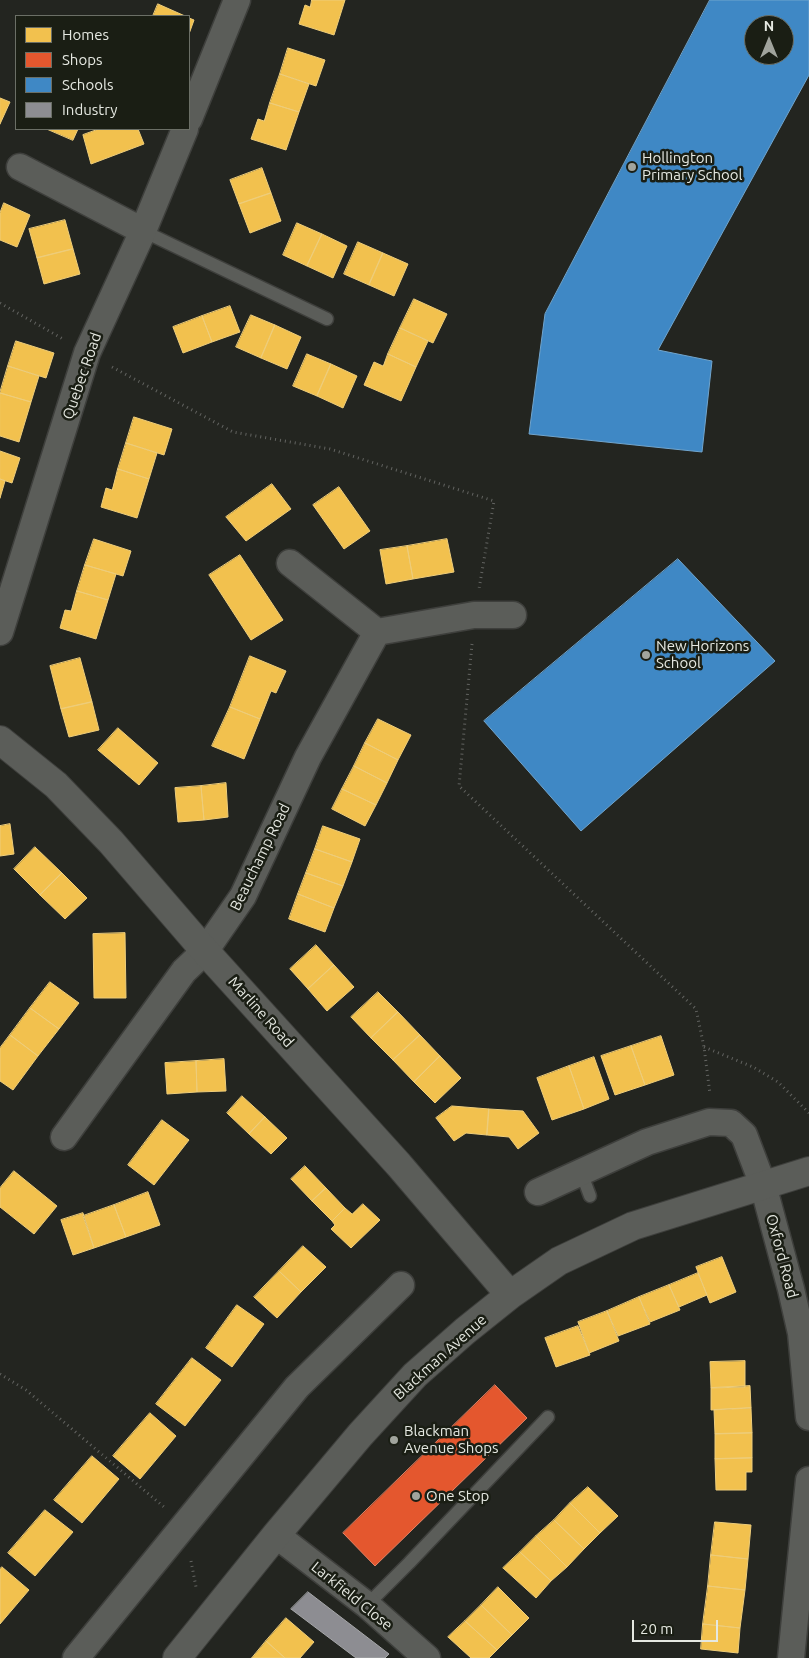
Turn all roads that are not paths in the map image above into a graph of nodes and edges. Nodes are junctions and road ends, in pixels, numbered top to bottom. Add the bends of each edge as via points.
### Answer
1 (237, 0) edge
2 (190, 117) edge
3 (185, 130) edge
4 (20, 167) dead end
5 (143, 231) junction
6 (328, 320) dead end
7 (290, 563) dead end
8 (513, 615) dead end
9 (0, 632) edge
10 (377, 632) junction
11 (0, 740) edge
12 (205, 951) junction
13 (64, 1138) dead end
14 (809, 1171) edge
15 (762, 1185) junction
16 (538, 1192) dead end
17 (401, 1285) dead end
18 (510, 1295) junction
19 (548, 1417) dead end
20 (809, 1417) edge
21 (809, 1480) edge
22 (276, 1535) junction
23 (366, 1605) junction
24 (76, 1658) edge
25 (177, 1658) edge
26 (427, 1658) edge
27 (792, 1658) edge

1 - 2 street
3 - 5 street, Quebec Road
4 - 5 street
5 - 6 lane
5 - 9 street, Quebec Road via 87,353
7 - 10 street
8 - 10 street via 474,615
10 - 12 street, Beauchamp Road via 308,757 243,896
11 - 12 street, Marline Road via 56,785 111,842
12 - 13 street, Beauchamp Road via 184,971
12 - 18 street, Marline Road via 400,1166
14 - 15 street, Blackman Avenue
15 - 16 street via 744,1135 731,1123 709,1122 647,1142 586,1184
15 - 18 street, Blackman Avenue via 633,1226 559,1260
15 - 20 street, Oxford Road via 801,1333
17 - 24 street via 297,1387
18 - 22 street, Blackman Avenue via 415,1375
19 - 23 lane
21 - 27 street
22 - 23 street, Larkfield Close
22 - 25 street, Blackman Avenue
23 - 26 street, Larkfield Close

